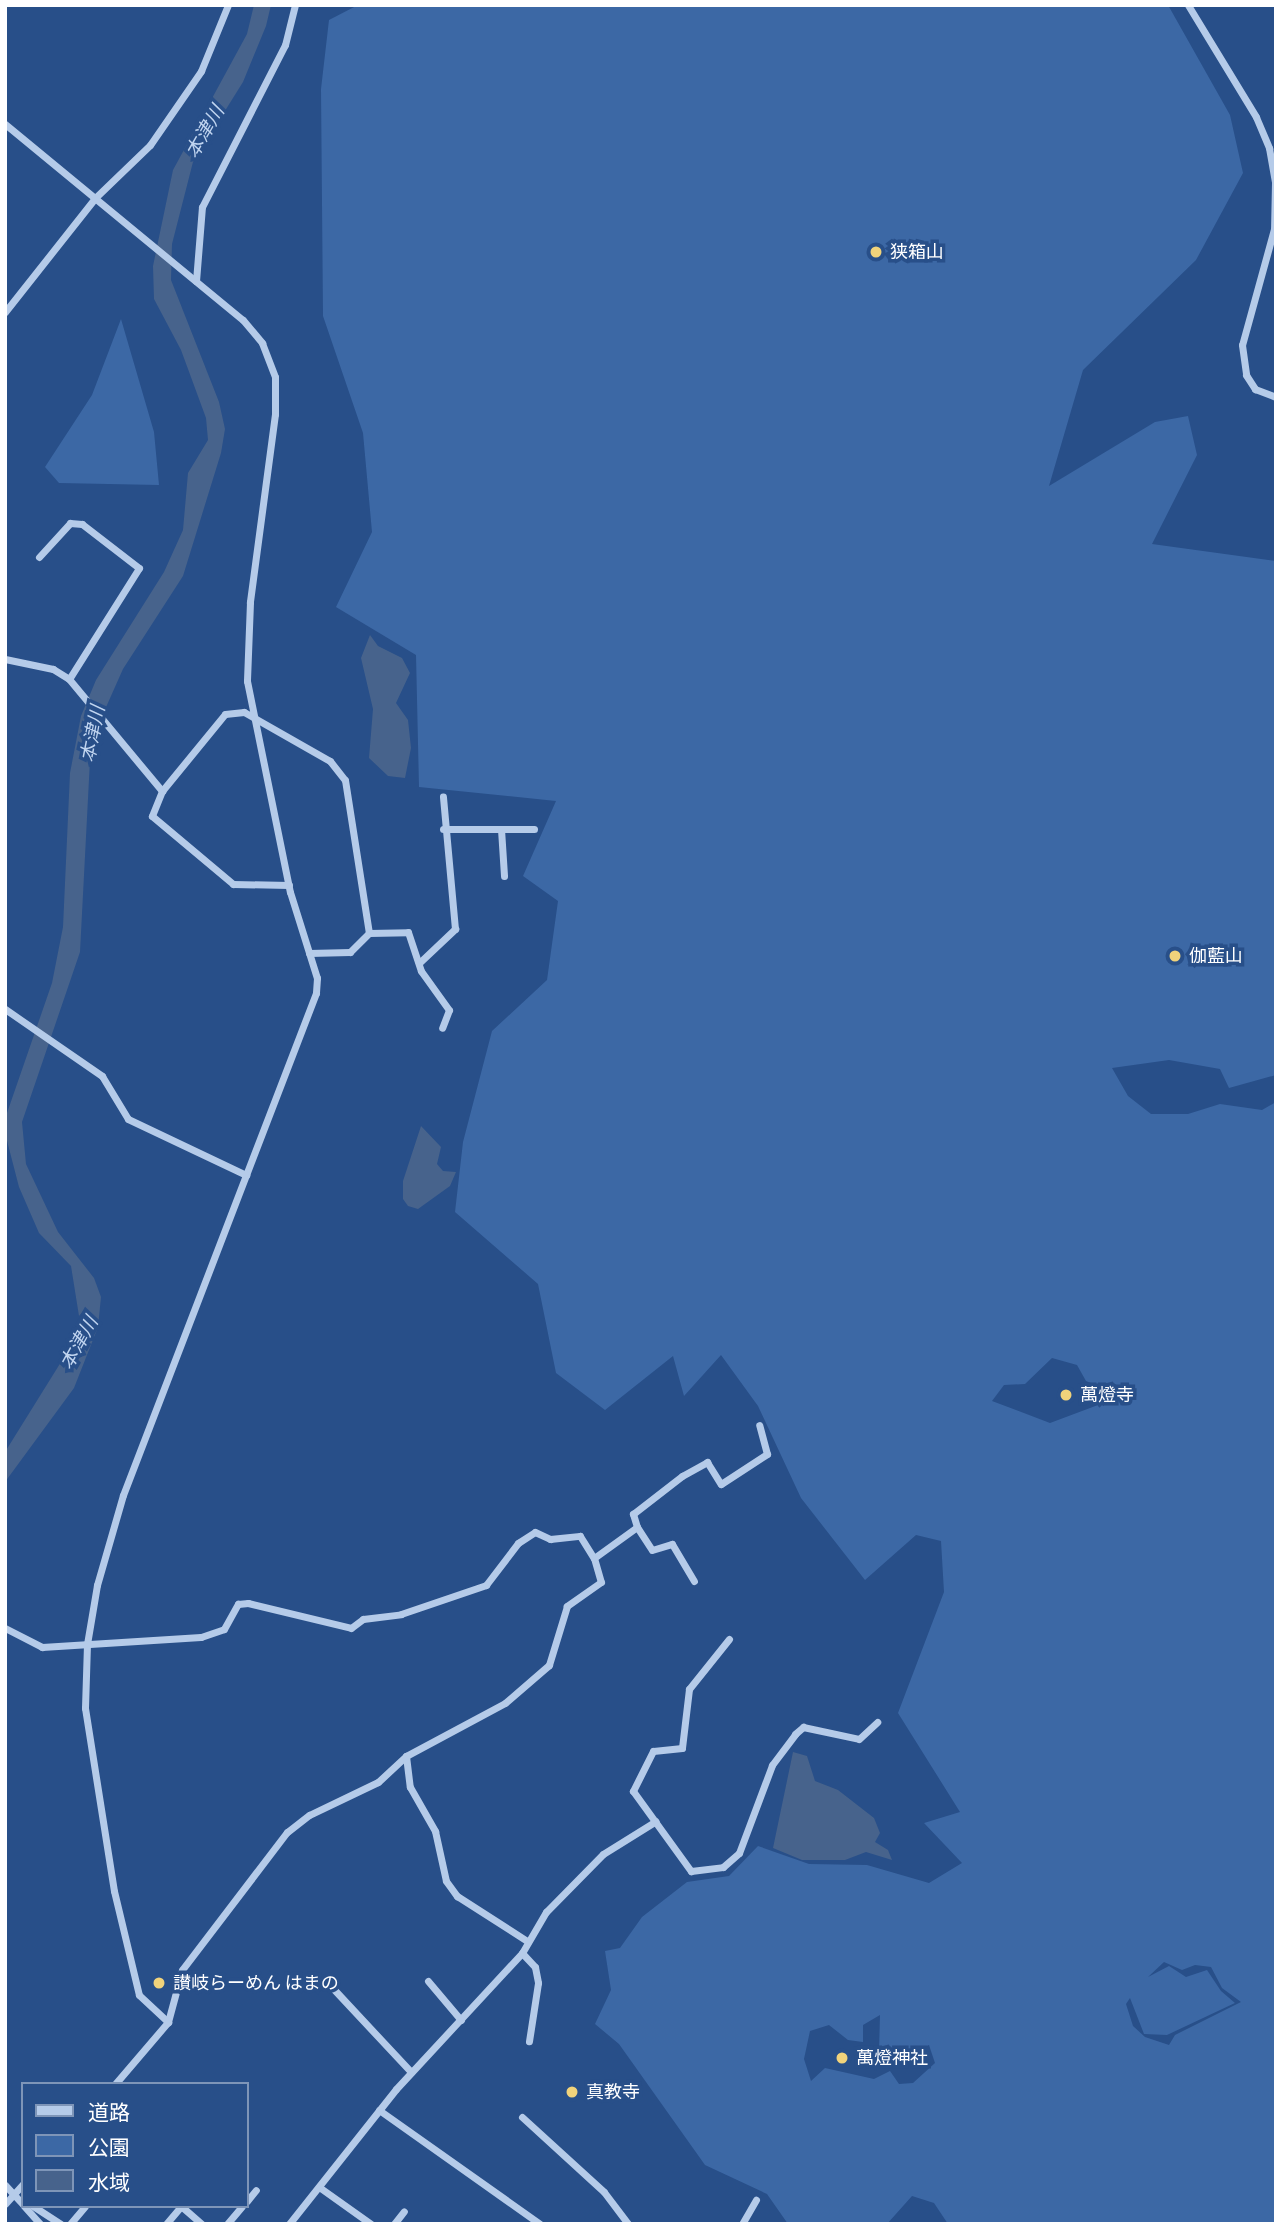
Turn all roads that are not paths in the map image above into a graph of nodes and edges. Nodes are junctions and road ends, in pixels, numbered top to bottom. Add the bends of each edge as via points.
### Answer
1 (228, 5) edge
2 (295, 5) edge
3 (1188, 5) edge
4 (5, 124) edge
5 (95, 198) junction
6 (193, 279) junction
7 (5, 312) edge
8 (1276, 397) edge
9 (39, 557) dead end
10 (5, 659) edge
11 (69, 679) junction
12 (253, 718) junction
13 (162, 791) junction
14 (443, 797) dead end
15 (443, 829) junction
16 (501, 829) junction
17 (534, 829) dead end
18 (504, 876) dead end
19 (289, 884) junction
20 (369, 933) junction
21 (309, 953) junction
22 (419, 963) junction
23 (5, 1009) edge
24 (442, 1028) dead end
25 (246, 1175) junction
26 (759, 1425) dead end
27 (637, 1527) junction
28 (594, 1558) junction
29 (694, 1581) dead end
30 (5, 1628) edge
31 (729, 1639) dead end
32 (87, 1644) junction
33 (877, 1722) dead end
34 (406, 1756) junction
35 (656, 1821) junction
36 (527, 1941) junction
37 (522, 1953) junction
38 (428, 1982) dead end
39 (328, 1983) dead end
40 (461, 2020) junction
41 (168, 2022) junction
42 (529, 2041) dead end
43 (411, 2072) junction
44 (117, 2082) edge
45 (379, 2110) junction
46 (522, 2117) dead end
47 (5, 2185) edge
48 (21, 2186) edge
49 (319, 2187) junction
50 (256, 2190) dead end
51 (13, 2194) junction
52 (248, 2200) edge
53 (756, 2200) dead end
54 (21, 2201) edge
55 (5, 2204) edge
56 (27, 2208) edge
57 (36, 2208) edge
58 (83, 2208) edge
59 (179, 2208) edge
60 (183, 2208) edge
61 (240, 2208) edge
62 (404, 2211) dead end
63 (40, 2224) edge
64 (61, 2224) edge
65 (71, 2224) edge
66 (166, 2224) edge
67 (202, 2224) edge
68 (227, 2224) edge
69 (289, 2224) edge
70 (371, 2224) edge
71 (394, 2224) edge
72 (540, 2224) edge
73 (628, 2224) edge
74 (742, 2224) edge

1 - 5 street via 201,71 171,115 150,145
2 - 6 street via 285,45 202,207
3 - 8 street via 1256,117 1269,148 1275,183 1273,229 1242,345 1247,375 1255,388
4 - 5 street
5 - 6 street
5 - 7 street
6 - 12 street via 252,329 271,359 275,377 275,414 248,624 247,681
9 - 11 street via 71,523 82,524 139,568
10 - 11 street via 53,669
11 - 13 street
12 - 13 street via 244,712 225,714
12 - 19 street
12 - 20 street via 330,761 345,780
13 - 19 street via 152,816 233,884
14 - 15 street
15 - 16 street
15 - 22 street via 454,929
16 - 17 street
16 - 18 street
19 - 21 street
20 - 21 street via 350,952
20 - 22 street via 408,932
21 - 25 street via 317,978 316,993
22 - 24 street via 449,1010
23 - 25 street via 102,1076 128,1119
25 - 32 street via 123,1495 97,1585
26 - 27 street via 767,1454 721,1484 707,1462 682,1476 633,1514
27 - 28 street
27 - 29 street via 652,1550 672,1544
28 - 32 street via 580,1536 550,1539 529,1533 486,1585 401,1614 363,1619 351,1628 248,1602 238,1604 216,1634 113,1646
28 - 34 street via 601,1582 562,1613 549,1665 480,1718
30 - 32 street via 42,1647
31 - 35 street via 689,1689 682,1748 653,1751 636,1783 636,1800
32 - 41 street via 85,1708 114,1891 139,1995
33 - 35 street via 859,1739 803,1727 794,1734 772,1765 745,1842 723,1867 691,1871 681,1863
34 - 36 street via 410,1787 435,1831 446,1881 457,1896
34 - 41 street via 378,1782 309,1815 287,1832 182,1970
35 - 36 street via 603,1854 546,1912
36 - 37 street
37 - 40 street
37 - 42 street via 535,1967 538,1983
38 - 40 street
39 - 43 street
40 - 43 street
41 - 44 street
43 - 45 street
45 - 49 street
45 - 72 street
46 - 73 street via 604,2192
47 - 51 street
48 - 51 street
49 - 69 street
49 - 70 street
50 - 52 street
51 - 54 street
51 - 55 street
53 - 74 street
56 - 63 street
57 - 64 street
58 - 65 street
59 - 66 street
60 - 67 street
61 - 68 street
62 - 71 street

